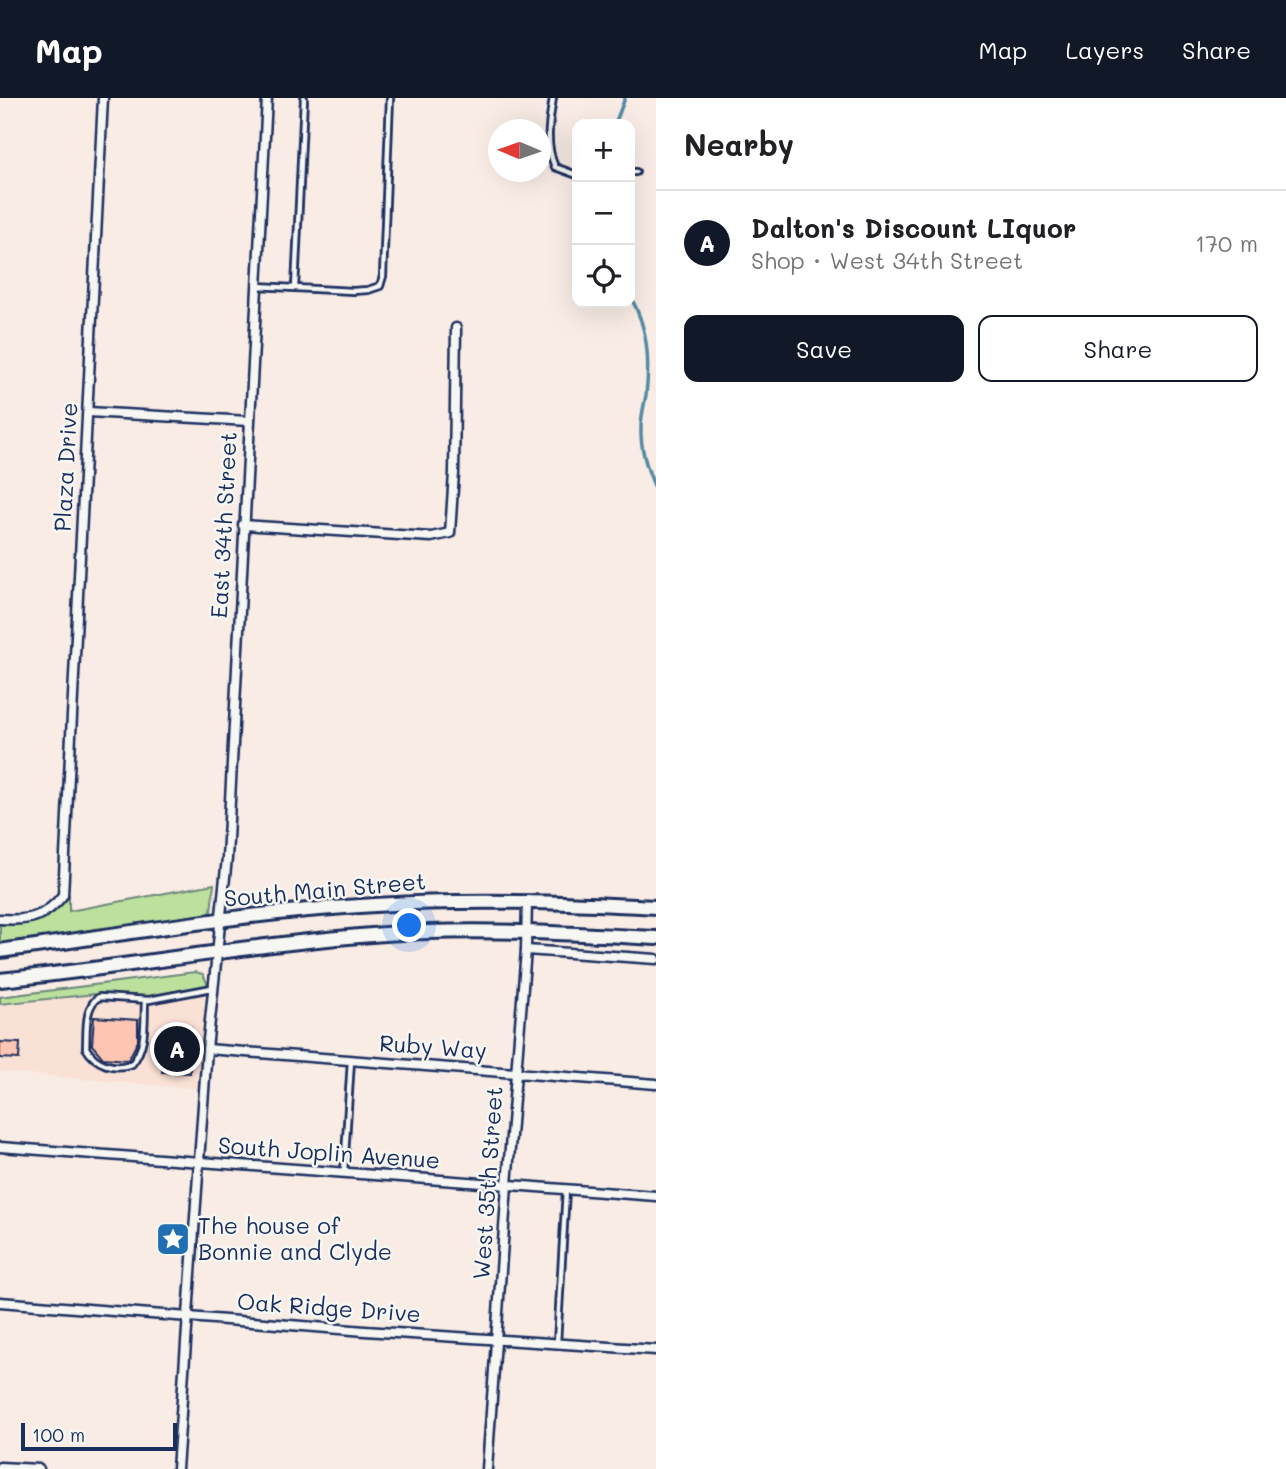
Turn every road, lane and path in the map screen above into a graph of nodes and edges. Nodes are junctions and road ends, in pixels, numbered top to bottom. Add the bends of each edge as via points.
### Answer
1 (103, 98) edge
2 (267, 98) edge
3 (304, 98) edge
4 (390, 98) edge
5 (553, 98) edge
6 (572, 173) edge
7 (256, 286) junction
8 (295, 288) junction
9 (456, 328) dead end
10 (88, 412) junction
11 (249, 421) junction
12 (243, 525) junction
13 (527, 900) junction
14 (656, 907) edge
15 (0, 919) edge
16 (219, 920) junction
17 (526, 930) junction
18 (656, 938) edge
19 (526, 950) junction
20 (0, 951) edge
21 (216, 954) junction
22 (656, 959) edge
23 (0, 980) edge
24 (212, 988) junction
25 (145, 1000) junction
26 (207, 1049) junction
27 (351, 1060) junction
28 (516, 1073) junction
29 (656, 1084) edge
30 (0, 1147) edge
31 (199, 1163) junction
32 (344, 1173) junction
33 (507, 1185) junction
34 (566, 1189) junction
35 (656, 1196) edge
36 (0, 1302) edge
37 (187, 1317) junction
38 (496, 1338) junction
39 (558, 1343) junction
40 (656, 1350) edge
41 (0, 1466) edge
42 (39, 1469) edge
43 (177, 1469) edge
44 (487, 1469) edge

1 - 10 street, Plaza Drive
2 - 7 street, East 34th Street
3 - 8 lane
4 - 8 lane via 380,286 353,292
5 - 6 lane via 549,153 555,167
7 - 8 lane
7 - 11 street, East 34th Street
9 - 12 street via 452,531 435,537
10 - 11 street
10 - 15 street, Plaza Drive via 63,895 52,909 37,916
11 - 12 street, East 34th Street
12 - 16 street, East 34th Street via 227,858
13 - 14 main road, South Main Street
13 - 16 main road, South Main Street via 372,905
13 - 17 street, West 35th Street
16 - 20 main road, South Main Street
16 - 21 street, East 34th Street
17 - 18 main road
17 - 19 street, West 35th Street
17 - 21 main road via 385,934
19 - 22 street
19 - 28 street, West 35th Street
21 - 23 main road
21 - 24 street, East 34th Street
24 - 25 lane
24 - 26 street, East 34th Street
25 - 25 lane via 95,999 90,1006 86,1048 96,1061 132,1064 144,1040
26 - 27 street, Ruby Way
26 - 31 street, East 34th Street
27 - 28 street, Ruby Way
27 - 32 lane
28 - 29 street, Ruby Way
28 - 33 street, West 35th Street
30 - 31 street, South Joplin Avenue
31 - 32 street, South Joplin Avenue
31 - 37 street, East 34th Street
32 - 33 street, South Joplin Avenue
33 - 34 street, South Joplin Avenue
33 - 38 street, West 35th Street
34 - 35 street, South Joplin Avenue
34 - 39 lane
36 - 37 street, Oak Ridge Drive
37 - 38 street, Oak Ridge Drive
37 - 43 street, East 34th Street
38 - 39 street, Oak Ridge Drive
38 - 44 street, West 35th Street
39 - 40 street, Oak Ridge Drive
41 - 42 street

